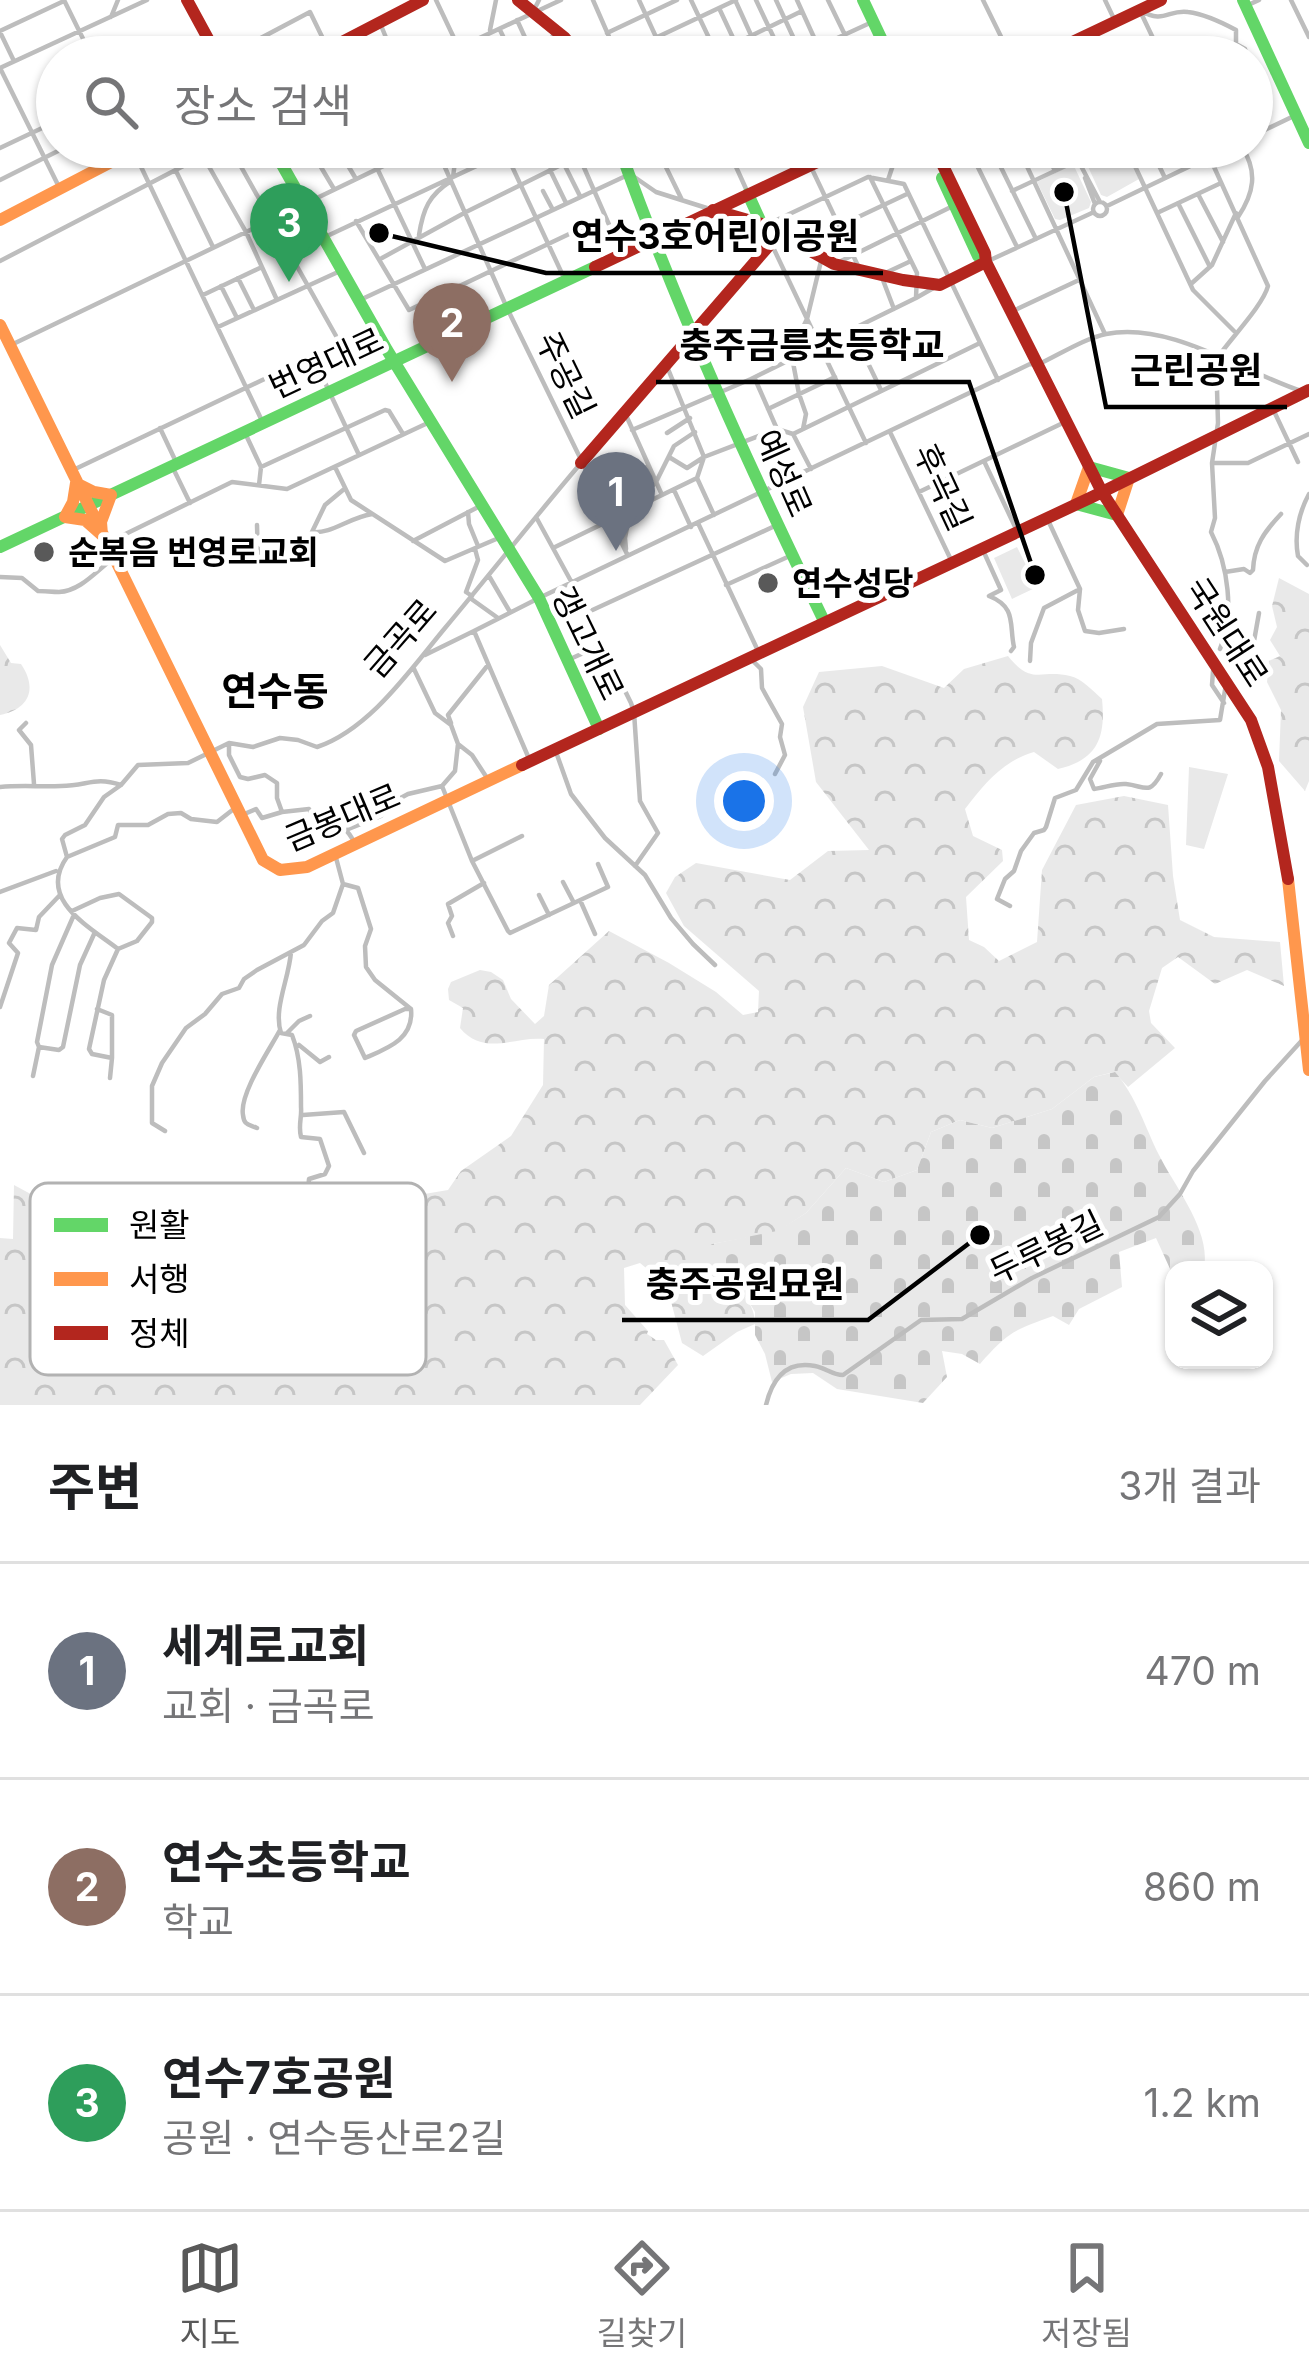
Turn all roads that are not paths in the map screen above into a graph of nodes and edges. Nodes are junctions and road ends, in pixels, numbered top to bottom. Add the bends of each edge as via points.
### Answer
1 (64, 0) edge
2 (118, 0) edge
3 (147, 0) edge
4 (187, 0) edge
5 (423, 0) edge
6 (436, 0) edge
7 (496, 0) edge
8 (518, 0) edge
9 (561, 0) edge
10 (593, 0) edge
11 (640, 0) edge
12 (677, 0) edge
13 (692, 0) edge
14 (735, 0) edge
15 (756, 0) edge
16 (776, 0) edge
17 (797, 0) edge
18 (828, 0) edge
19 (861, 0) edge
20 (983, 0) edge
21 (1106, 0) edge
22 (1161, 0) edge
23 (1291, 0) edge
24 (666, 2) edge
25 (1249, 2) edge
26 (536, 6) edge
27 (719, 8) junction
28 (1140, 10) junction
29 (802, 11) junction
30 (646, 15) junction
31 (699, 17) junction
32 (110, 18) junction
33 (517, 20) junction
34 (785, 20) junction
35 (1115, 21) junction
36 (380, 22) junction
37 (870, 22) junction
38 (769, 28) junction
39 (500, 29) junction
40 (556, 29) junction
41 (0, 31) edge
42 (80, 32) junction
43 (490, 33) junction
44 (608, 33) junction
45 (845, 34) junction
46 (71, 36) edge
47 (82, 36) edge
48 (208, 36) edge
49 (256, 36) edge
50 (317, 36) edge
51 (355, 36) edge
52 (386, 36) edge
53 (452, 36) edge
54 (484, 36) edge
55 (503, 36) edge
56 (524, 36) edge
57 (553, 36) edge
58 (562, 36) edge
59 (609, 36) edge
60 (656, 36) edge
61 (658, 36) edge
62 (708, 36) edge
63 (732, 36) edge
64 (752, 36) joint
65 (773, 36) edge
66 (791, 36) edge
67 (814, 36) edge
68 (841, 36) edge
69 (877, 36) edge
70 (878, 36) edge
71 (1001, 36) edge
72 (1084, 36) edge
73 (1152, 36) edge
74 (1236, 36) edge
75 (1263, 36) edge
76 (1309, 37) edge
77 (36, 51) edge
78 (1273, 60) edge
79 (14, 61) junction
80 (0, 68) edge
81 (1296, 115) junction
82 (1273, 126) edge
83 (36, 131) edge
84 (32, 133) junction
85 (36, 141) edge
86 (1309, 143) edge
87 (0, 148) edge
88 (36, 162) edge
89 (50, 168) edge
90 (99, 168) edge
91 (143, 168) edge
92 (179, 168) edge
93 (210, 168) edge
94 (242, 168) edge
95 (285, 168) edge
96 (322, 168) edge
97 (349, 168) edge
98 (378, 168) joint
99 (446, 168) edge
100 (453, 168) edge
101 (471, 168) edge
102 (512, 168) edge
103 (555, 168) edge
104 (566, 168) edge
105 (584, 168) edge
106 (628, 168) edge
107 (667, 168) edge
108 (736, 168) edge
109 (806, 168) edge
110 (811, 168) edge
111 (892, 168) edge
112 (940, 168) edge
113 (942, 168) edge
114 (978, 168) edge
115 (1001, 168) edge
116 (1028, 168) edge
117 (1054, 168) edge
118 (1065, 168) edge
119 (1081, 168) edge
120 (1136, 168) edge
121 (1160, 168) edge
122 (1186, 168) edge
123 (1215, 168) edge
124 (1251, 168) edge
125 (175, 170) junction
126 (550, 170) junction
127 (1055, 171) junction
128 (630, 174) junction
129 (870, 177) junction
130 (1165, 178) junction
131 (356, 179) junction
132 (451, 179) junction
133 (0, 180) edge
134 (888, 180) junction
135 (1034, 181) junction
136 (1222, 182) junction
137 (149, 184) junction
138 (521, 186) junction
139 (1145, 188) junction
140 (60, 189) junction
141 (334, 189) junction
142 (593, 190) junction
143 (543, 191) dead end
144 (1012, 191) junction
145 (909, 193) junction
146 (748, 194) junction
147 (1198, 194) junction
148 (580, 196) junction
149 (825, 196) junction
150 (682, 200) junction
151 (306, 203) junction
152 (394, 203) junction
153 (566, 203) junction
154 (1178, 203) junction
155 (883, 206) junction
156 (955, 206) junction
157 (1096, 206) junction
158 (1107, 206) junction
159 (553, 210) junction
160 (713, 210) junction
161 (466, 212) junction
162 (1157, 213) junction
163 (1237, 215) junction
164 (605, 217) junction
165 (536, 218) junction
166 (272, 219) junction
167 (0, 220) edge
168 (356, 221) junction
169 (922, 221) junction
170 (763, 225) junction
171 (839, 226) junction
172 (1055, 229) junction
173 (245, 232) junction
174 (897, 233) junction
175 (325, 237) junction
176 (654, 238) junction
177 (775, 238) junction
178 (1036, 238) junction
179 (415, 239) junction
180 (1222, 242) junction
181 (548, 244) junction
182 (480, 245) junction
183 (798, 245) junction
184 (213, 247) junction
185 (1017, 248) junction
186 (621, 253) junction
187 (854, 255) junction
188 (186, 260) junction
189 (380, 260) junction
190 (0, 261) edge
191 (828, 261) junction
192 (911, 261) junction
193 (986, 262) junction
194 (262, 267) junction
195 (1210, 267) junction
196 (425, 269) junction
197 (343, 270) junction
198 (860, 270) junction
199 (491, 272) junction
200 (881, 275) junction
201 (238, 278) junction
202 (565, 280) junction
203 (1079, 280) junction
204 (918, 282) junction
205 (945, 282) junction
206 (394, 284) junction
207 (1192, 284) junction
208 (221, 286) junction
209 (309, 286) junction
210 (202, 295) junction
211 (435, 298) junction
212 (916, 298) junction
213 (278, 299) junction
214 (360, 300) junction
215 (507, 308) junction
216 (894, 309) junction
217 (254, 310) junction
218 (1011, 312) junction
219 (237, 318) junction
220 (807, 320) junction
221 (0, 326) edge
222 (218, 327) junction
223 (852, 330) junction
224 (693, 332) junction
225 (1235, 332) junction
226 (452, 334) junction
227 (1105, 334) junction
228 (980, 343) junction
229 (11, 345) junction
230 (820, 346) junction
231 (312, 355) junction
232 (1218, 357) junction
233 (792, 359) junction
234 (394, 361) junction
235 (1232, 363) junction
236 (665, 364) junction
237 (1037, 365) junction
238 (754, 377) junction
239 (835, 377) junction
240 (998, 380) junction
241 (246, 386) junction
242 (329, 392) junction
243 (882, 392) junction
244 (1308, 392) edge
245 (719, 393) junction
246 (799, 394) junction
247 (685, 406) junction
248 (850, 407) junction
249 (1272, 407) junction
250 (768, 409) junction
251 (625, 413) junction
252 (690, 418) junction
253 (432, 421) junction
254 (1065, 422) junction
255 (263, 423) junction
256 (160, 428) junction
257 (346, 428) junction
258 (777, 429) junction
259 (803, 429) junction
260 (632, 430) junction
261 (244, 432) junction
262 (695, 432) junction
263 (890, 432) junction
264 (667, 433) dead end
265 (403, 434) junction
266 (793, 434) junction
267 (1216, 434) junction
268 (1309, 434) edge
269 (740, 442) junction
270 (866, 443) junction
271 (1289, 443) junction
272 (359, 455) junction
273 (670, 457) junction
274 (704, 458) junction
275 (984, 461) junction
276 (1298, 462) dead end
277 (581, 463) junction
278 (1212, 463) junction
279 (175, 465) junction
280 (649, 466) junction
281 (261, 467) junction
282 (335, 467) junction
283 (1089, 467) junction
284 (687, 468) junction
285 (811, 469) junction
286 (73, 477) junction
287 (1129, 478) junction
288 (694, 480) junction
289 (656, 482) junction
290 (259, 485) junction
291 (346, 489) junction
292 (674, 490) junction
293 (596, 491) junction
294 (1102, 491) junction
295 (762, 493) junction
296 (919, 493) junction
297 (1309, 494) edge
298 (111, 495) junction
299 (662, 495) junction
300 (190, 503) junction
301 (1076, 504) junction
302 (88, 506) junction
303 (475, 509) junction
304 (630, 512) junction
305 (372, 514) junction
306 (1281, 514) dead end
307 (714, 515) junction
308 (1117, 515) junction
309 (65, 517) junction
310 (536, 517) junction
311 (1047, 518) junction
312 (611, 521) junction
313 (777, 524) junction
314 (257, 525) dead end
315 (694, 525) junction
316 (1018, 532) junction
317 (501, 537) junction
318 (104, 539) junction
319 (412, 541) junction
320 (0, 547) edge
321 (477, 548) junction
322 (553, 548) junction
323 (982, 548) junction
324 (510, 550) junction
325 (627, 554) junction
326 (712, 555) junction
327 (792, 555) junction
328 (114, 558) junction
329 (258, 560) dead end
330 (952, 562) junction
331 (1307, 565) edge
332 (1225, 572) junction
333 (489, 576) junction
334 (0, 577) edge
335 (572, 583) junction
336 (726, 585) junction
337 (1080, 589) junction
338 (470, 595) junction
339 (539, 598) junction
340 (580, 599) junction
341 (511, 613) junction
342 (1259, 613) dead end
343 (586, 614) junction
344 (547, 615) junction
345 (498, 618) junction
346 (824, 621) junction
347 (1124, 629) dead end
348 (474, 631) junction
349 (601, 645) junction
350 (1011, 651) dead end
351 (754, 655) junction
352 (421, 656) junction
353 (566, 660) junction
354 (1030, 661) dead end
355 (488, 665) junction
356 (413, 666) junction
357 (1213, 671) dead end
358 (1226, 678) junction
359 (1224, 703) junction
360 (634, 712) junction
361 (26, 723) dead end
362 (452, 725) junction
363 (599, 728) junction
364 (229, 743) junction
365 (458, 744) junction
366 (555, 750) junction
367 (210, 752) junction
368 (1102, 756) junction
369 (530, 761) junction
370 (1161, 774) dead end
371 (775, 775) dead end
372 (489, 781) junction
373 (34, 784) junction
374 (121, 785) junction
375 (0, 787) edge
376 (444, 794) junction
377 (239, 811) junction
378 (282, 812) junction
379 (346, 830) junction
380 (522, 836) dead end
381 (355, 844) junction
382 (335, 854) junction
383 (68, 857) junction
384 (472, 861) junction
385 (598, 864) dead end
386 (635, 866) junction
387 (58, 870) junction
388 (563, 882) dead end
389 (484, 883) junction
390 (343, 884) junction
391 (0, 892) edge
392 (539, 895) dead end
393 (59, 896) junction
394 (577, 902) junction
395 (1010, 906) dead end
396 (73, 913) junction
397 (549, 915) junction
398 (95, 932) junction
399 (595, 934) dead end
400 (453, 935) dead end
401 (118, 949) junction
402 (291, 952) junction
403 (715, 964) dead end
404 (0, 1007) edge
405 (98, 1009) junction
406 (411, 1009) junction
407 (310, 1016) dead end
408 (1306, 1028) edge
409 (284, 1031) junction
410 (295, 1041) junction
411 (39, 1047) junction
412 (329, 1057) dead end
413 (112, 1058) junction
414 (1309, 1070) edge
415 (33, 1076) dead end
416 (110, 1078) dead end
417 (302, 1115) junction
418 (257, 1128) dead end
419 (165, 1131) dead end
420 (364, 1154) dead end
421 (309, 1183) edge
422 (766, 1405) edge

1 - 41 street
1 - 42 street
2 - 32 street
3 - 32 street
4 - 48 street
5 - 36 street
6 - 53 street
7 - 43 street
8 - 26 street
9 - 26 street
10 - 44 street
11 - 30 street
12 - 24 street
13 - 31 street
14 - 27 street
14 - 64 street
15 - 38 street
16 - 34 street
17 - 29 street
18 - 45 street
19 - 37 street
19 - 70 street
20 - 71 street
21 - 35 street
22 - 28 street
23 - 76 street
24 - 30 street
25 - 75 street
26 - 33 street
26 - 40 street
27 - 31 street
27 - 63 street
28 - 35 street
28 - 73 street
28 - 74 street via 1164,17 1189,12
29 - 34 street
29 - 67 street
30 - 44 street
30 - 60 street
31 - 61 street
31 - 62 street
32 - 42 street
33 - 39 street
33 - 56 street
34 - 38 street
34 - 66 street
35 - 72 street
36 - 51 street
36 - 52 street
37 - 45 street
37 - 69 street
38 - 64 street
38 - 65 street
39 - 43 street
39 - 55 street
40 - 57 street
40 - 58 street
41 - 79 street
42 - 46 street
42 - 47 street
43 - 54 street
44 - 59 street
45 - 68 street
49 - 50 street via 310,12
77 - 79 street
78 - 81 street
79 - 80 street
80 - 84 street
81 - 82 street
81 - 86 street
83 - 84 street
84 - 85 street
84 - 87 street
88 - 133 street
89 - 140 street
90 - 140 street
91 - 137 street
92 - 125 street
93 - 173 street
94 - 166 street
95 - 151 street, 갱고개로
96 - 141 street
97 - 131 street
98 - 131 street
98 - 152 street
99 - 132 street, 주공길
100 - 132 street
101 - 132 street
102 - 138 street
103 - 126 street
104 - 148 street
105 - 142 street
106 - 128 street, 예성로
107 - 150 street
108 - 146 street
109 - 146 street, 번영대로
110 - 149 street
111 - 134 street
112 - 156 street, 국원대로
113 - 193 street, 국원대로
114 - 185 street
115 - 144 street
116 - 135 street
117 - 127 street
118 - 127 street
119 - 157 street
120 - 139 street
121 - 130 street
122 - 130 street
123 - 136 street
124 - 163 street via 1253,184
125 - 137 street
125 - 184 street
126 - 138 street
126 - 153 street
127 - 135 street
128 - 142 street
128 - 150 street
128 - 176 street, 예성로
129 - 134 street
129 - 149 street
129 - 155 street
130 - 139 street
131 - 141 street
132 - 152 street
132 - 161 street, 주공길
132 - 179 street via 431,196
134 - 145 street
135 - 144 street
135 - 172 street
136 - 147 street
136 - 163 street
137 - 188 street
137 - 190 street
138 - 161 street
138 - 165 street
139 - 158 street
139 - 162 street
140 - 167 street
141 - 151 street
142 - 148 street
142 - 164 street
143 - 159 street
144 - 178 street
145 - 155 street
145 - 169 street
146 - 160 street, 번영대로
146 - 170 street
147 - 154 street
147 - 180 street
148 - 153 street
149 - 170 street
149 - 171 street
150 - 160 street
151 - 166 street
151 - 175 street, 갱고개로
152 - 168 street
152 - 179 street
153 - 159 street
154 - 162 street
154 - 195 street
155 - 171 street
155 - 174 street
156 - 169 street
156 - 193 street, 국원대로
157 - 158 street
157 - 158 street via 1100,217
157 - 172 street
159 - 165 street
160 - 170 street
160 - 176 street, 번영대로
161 - 179 street
161 - 182 street, 주공길
162 - 207 street
163 - 180 street
163 - 225 street via 1268,286
164 - 181 street
164 - 186 street
165 - 181 street
165 - 182 street
166 - 173 street
166 - 209 street
168 - 175 street
168 - 189 street
169 - 174 street
169 - 205 street
170 - 177 street
171 - 183 street
171 - 187 street
172 - 178 street
172 - 203 street
173 - 184 street
173 - 194 street
174 - 187 street
174 - 192 street
175 - 197 street, 갱고개로
176 - 186 street, 번영대로
176 - 224 street, 예성로
177 - 183 street
177 - 220 street
177 - 224 street, 금곡로
178 - 185 street
179 - 189 street
179 - 196 street
180 - 195 street
181 - 199 street
181 - 202 street
182 - 196 street
182 - 199 street, 주공길
183 - 191 street
184 - 188 street
185 - 193 street
186 - 202 street, 번영대로
187 - 191 street
187 - 198 street
188 - 210 street
188 - 229 street
189 - 206 street
191 - 198 street
191 - 220 street
192 - 200 street
192 - 204 street
193 - 205 street
193 - 218 street, 국원대로
194 - 201 street
194 - 213 street
195 - 207 street
196 - 206 street
197 - 209 street
197 - 214 street, 갱고개로
198 - 200 street
199 - 211 street
199 - 215 street, 주공길
200 - 204 street
200 - 216 street
201 - 208 street
201 - 217 street
202 - 215 street, 번영대로
203 - 218 street
203 - 227 street
204 - 205 street
204 - 212 street
205 - 212 street
205 - 228 street
206 - 211 street via 409,310
206 - 214 street
207 - 225 street
208 - 210 street
208 - 219 street
209 - 213 street
209 - 231 street via 340,343
210 - 222 street
211 - 226 street
212 - 216 street
213 - 217 street
214 - 234 street, 갱고개로
215 - 226 street, 번영대로
215 - 277 street, 주공길
216 - 223 street
217 - 219 street
218 - 237 street, 국원대로
219 - 222 street
220 - 230 street
220 - 233 street
221 - 229 street, 금봉대로
222 - 241 street
223 - 230 street
223 - 243 street
224 - 236 street, 금곡로
224 - 245 street, 예성로
225 - 232 street
226 - 234 street, 번영대로
227 - 232 street via 1155,335
227 - 237 street
228 - 240 street
228 - 243 street
229 - 286 street, 금봉대로
230 - 233 street
230 - 239 street
231 - 241 street
231 - 242 street
232 - 235 street
233 - 238 street
233 - 246 street
234 - 242 street, 번영대로
234 - 253 street, 갱고개로
235 - 244 street
235 - 267 street via 1217,388
236 - 247 street
236 - 251 street, 금곡로
237 - 240 street
237 - 254 street, 국원대로
238 - 245 street
238 - 250 street
239 - 246 street
239 - 248 street
240 - 263 street
241 - 255 street
241 - 256 street
242 - 255 street, 번영대로
242 - 257 street
243 - 248 street
244 - 249 street, 금봉대로
245 - 247 street
245 - 269 street, 예성로
246 - 250 street
246 - 259 street
247 - 252 street
247 - 260 street
248 - 259 street
248 - 270 street
249 - 267 street, 금봉대로
249 - 271 street
250 - 258 street
251 - 260 street
251 - 277 street, 금곡로
252 - 262 street
252 - 264 street
253 - 265 street
253 - 303 street, 갱고개로
254 - 275 street
254 - 283 street, 국원대로
255 - 261 street, 번영대로
256 - 279 street
256 - 286 street
257 - 265 street via 387,410
257 - 272 street
257 - 281 street
258 - 266 street
258 - 269 street
259 - 266 street
260 - 280 street
261 - 279 street, 번영대로
261 - 281 street
262 - 273 street
262 - 274 street
263 - 270 street
263 - 296 street, 후곡길
265 - 272 street
266 - 285 street
267 - 278 street
267 - 287 street, 금봉대로
268 - 271 street
269 - 274 street
269 - 295 street, 예성로
270 - 285 street
271 - 276 street
271 - 278 street via 1248,463
272 - 282 street
273 - 284 street
273 - 289 street
274 - 284 street
274 - 288 street
275 - 296 street
275 - 316 street
277 - 293 street
277 - 310 street, 금곡로
278 - 332 street via 1211,532
279 - 298 street, 번영대로
279 - 300 street
280 - 289 street
280 - 293 street
281 - 290 street
282 - 290 street via 287,489
282 - 291 street
283 - 287 street
283 - 294 street, 국원대로
283 - 301 street
284 - 288 street
285 - 295 street
286 - 298 street
286 - 302 street, 금봉대로
286 - 309 street
287 - 294 street, 금봉대로
287 - 308 street
288 - 292 street
288 - 307 street
289 - 299 street
289 - 304 street
290 - 300 street via 232,482
291 - 305 street
291 - 305 street via 325,505 312,532
292 - 299 street
292 - 315 street
293 - 312 street
294 - 301 street, 금봉대로
294 - 308 street, 국원대로
295 - 307 street
295 - 313 street, 예성로
296 - 330 street, 후곡길
297 - 331 street via 1297,537
298 - 302 street, 번영대로
298 - 318 street
299 - 304 street
300 - 318 street
301 - 308 street
301 - 311 street, 금봉대로
302 - 309 street, 번영대로
302 - 318 street, 금봉대로
303 - 317 street, 갱고개로
303 - 319 street
303 - 321 street via 469,524
304 - 312 street
304 - 325 street
305 - 319 street
306 - 332 street via 1263,533 1250,573
307 - 315 street
308 - 358 street, 국원대로
309 - 318 street via 85,520
309 - 320 street, 번영대로
310 - 322 street
310 - 324 street, 금곡로
311 - 316 street, 금봉대로
311 - 337 street
312 - 322 street
312 - 325 street
313 - 326 street
313 - 327 street, 예성로
314 - 329 street
315 - 325 street
315 - 326 street
316 - 323 street, 금봉대로
317 - 321 street
317 - 324 street, 갱고개로
318 - 328 street, 금봉대로
319 - 321 street via 446,561
321 - 338 street
322 - 335 street
323 - 330 street, 금봉대로
323 - 350 street via 1001,590 989,596 1012,621
324 - 333 street, 금곡로
324 - 339 street, 갱고개로
325 - 335 street
326 - 336 street
326 - 343 street
327 - 336 street, 예성로
327 - 346 street, 예성로
328 - 334 street via 77,588 55,593
328 - 367 street, 금봉대로
330 - 346 street, 금봉대로
332 - 342 street via 1221,645 1249,649
333 - 338 street, 금곡로
333 - 341 street
335 - 339 street
335 - 340 street
336 - 351 street
337 - 347 street via 1085,631
337 - 354 street via 1044,608
338 - 345 street
338 - 352 street, 금곡로
339 - 341 street
339 - 344 street, 갱고개로
340 - 343 street
340 - 344 street
341 - 345 street
343 - 349 street
344 - 353 street, 갱고개로
345 - 348 street
346 - 351 street, 금봉대로
348 - 352 street
348 - 355 street
349 - 353 street
349 - 360 street
351 - 360 street, 금봉대로
351 - 371 street via 782,724 785,755
352 - 356 street, 금곡로
353 - 363 street, 갱고개로
355 - 362 street via 448,715
355 - 369 street
356 - 362 street via 428,702
356 - 364 street, 금곡로 via 334,741
357 - 359 street
358 - 359 street
358 - 408 street, 국원대로 via 1268,767
359 - 368 street via 1220,720 1157,724
360 - 363 street, 금봉대로
360 - 386 street via 640,801 658,833
361 - 373 street via 19,730 31,745
362 - 365 street
363 - 366 street, 금봉대로
364 - 367 street, 금곡로
364 - 378 street via 240,777 277,783
365 - 372 street
365 - 376 street
366 - 369 street, 금봉대로
366 - 386 street via 571,794
367 - 374 street, 금곡로 via 188,764 137,765
367 - 377 street, 금봉대로
368 - 370 street via 1091,773 1094,789 1143,790
368 - 395 street via 1076,790 1055,798 1044,830 1021,851 997,899
369 - 372 street, 금봉대로
372 - 376 street, 금봉대로
373 - 374 street via 103,778
373 - 375 street
374 - 383 street via 85,825 64,835
376 - 379 street via 408,794
376 - 381 street, 금봉대로
376 - 384 street
377 - 378 street via 256,809 262,818
377 - 382 street, 금봉대로 via 275,869 290,872
377 - 383 street via 217,822 181,813 148,825 118,824 116,837
378 - 379 street via 309,809 316,822
379 - 381 street
380 - 384 street
381 - 382 street, 금봉대로
382 - 390 street
383 - 387 street
384 - 389 street
385 - 394 street via 608,887
386 - 403 street
387 - 391 street
387 - 393 street
388 - 394 street
389 - 397 street via 510,933
389 - 400 street via 450,900
390 - 402 street via 333,913
390 - 406 street via 358,888 371,929 366,968
392 - 397 street
393 - 396 street
393 - 404 street via 36,930 16,928 9,943 18,952
394 - 397 street
394 - 399 street
396 - 398 street
396 - 401 street via 119,894 152,918 137,941
396 - 411 street via 52,965
398 - 401 street
398 - 411 street via 63,1047
401 - 405 street
402 - 409 street via 277,1018
402 - 419 street via 222,994 183,1032 152,1086 152,1123
405 - 413 street via 112,1015
405 - 413 street via 88,1049
406 - 406 street via 403,1037 364,1058 356,1031
407 - 409 street
408 - 414 street, 국원대로
408 - 422 street, 두루봉길 via 1159,1217 962,1319 921,1320 843,1376 790,1367 775,1379
409 - 410 street
409 - 418 street via 244,1103 243,1118
410 - 412 street via 320,1062
410 - 417 street
411 - 415 street
413 - 416 street
417 - 420 street via 344,1112
417 - 421 street via 301,1137 320,1138 329,1166

